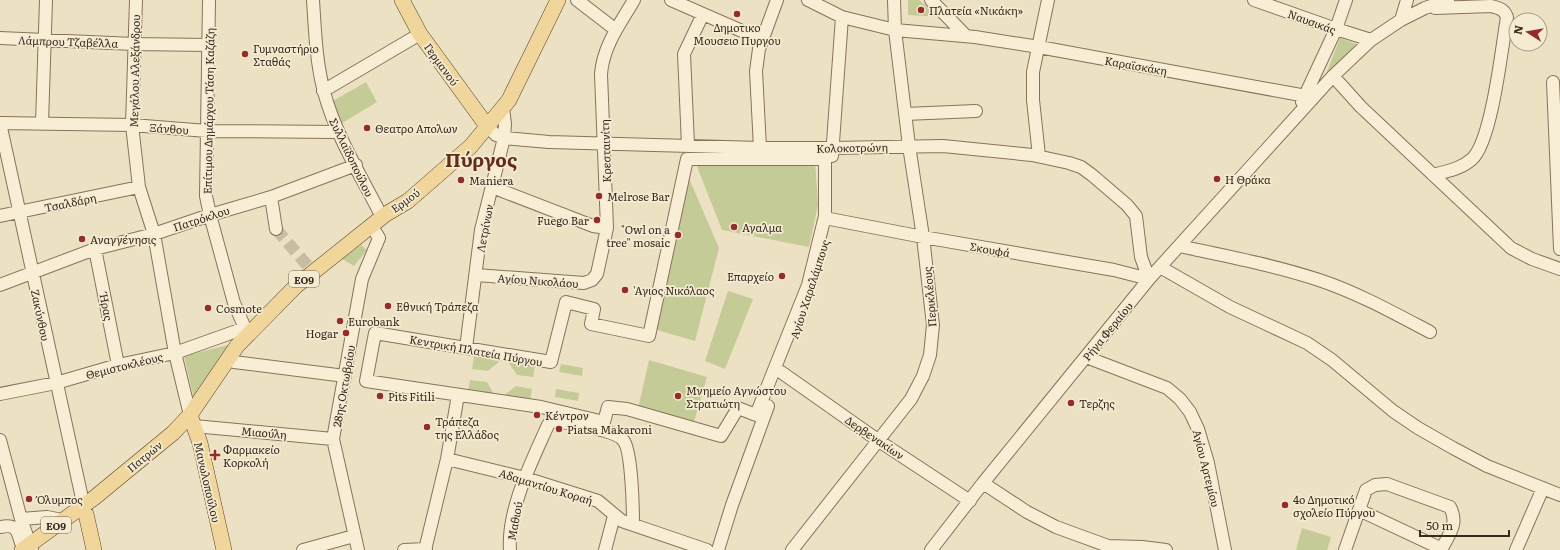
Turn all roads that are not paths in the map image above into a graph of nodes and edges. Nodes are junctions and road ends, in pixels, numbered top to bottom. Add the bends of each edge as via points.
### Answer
1 (46, 0) edge
2 (136, 0) edge
3 (209, 0) edge
4 (313, 0) edge
5 (558, 0) edge
6 (577, 0) edge
7 (634, 0) edge
8 (671, 0) edge
9 (777, 0) edge
10 (808, 0) edge
11 (894, 0) edge
12 (931, 0) edge
13 (1048, 0) edge
14 (1254, 0) edge
15 (1346, 0) edge
16 (1407, 0) edge
17 (1448, 0) edge
18 (405, 1) edge
19 (1425, 8) junction
20 (703, 14) junction
21 (842, 17) junction
22 (1401, 20) junction
23 (616, 30) junction
24 (895, 30) junction
25 (1336, 30) junction
26 (420, 34) junction
27 (966, 36) junction
28 (0, 38) edge
29 (758, 38) dead end
30 (45, 40) junction
31 (1371, 40) junction
32 (134, 44) junction
33 (209, 45) junction
34 (1039, 47) junction
35 (1333, 76) junction
36 (1553, 82) dead end
37 (324, 91) junction
38 (1306, 96) junction
39 (503, 108) junction
40 (976, 111) dead end
41 (905, 114) junction
42 (1293, 119) junction
43 (0, 123) edge
44 (42, 123) junction
45 (132, 125) junction
46 (487, 126) junction
47 (208, 131) junction
48 (338, 132) junction
49 (504, 138) junction
50 (605, 144) junction
51 (688, 146) junction
52 (909, 146) junction
53 (760, 148) junction
54 (832, 148) junction
55 (1039, 156) junction
56 (356, 166) junction
57 (1433, 175) junction
58 (140, 187) junction
59 (492, 187) junction
60 (271, 197) junction
61 (20, 212) junction
62 (210, 215) junction
63 (0, 216) edge
64 (379, 219) junction
65 (830, 220) junction
66 (607, 228) junction
67 (276, 229) tunnel mouth
68 (154, 234) junction
69 (923, 237) junction
70 (1179, 246) junction
71 (1560, 248) edge
72 (95, 249) junction
73 (1160, 267) junction
74 (1560, 269) edge
75 (32, 273) junction
76 (597, 274) joint
77 (476, 276) junction
78 (1149, 279) junction
79 (0, 285) edge
80 (1430, 332) dead end
81 (246, 334) junction
82 (466, 348) junction
83 (175, 353) junction
84 (1086, 357) junction
85 (234, 362) junction
86 (118, 365) junction
87 (781, 372) junction
88 (345, 376) junction
89 (56, 383) junction
90 (0, 394) edge
91 (458, 394) junction
92 (192, 421) junction
93 (333, 439) junction
94 (0, 440) edge
95 (879, 440) junction
96 (447, 459) junction
97 (525, 478) junction
98 (983, 483) junction
99 (1543, 488) junction
100 (1560, 495) edge
101 (970, 501) junction
102 (84, 510) junction
103 (1359, 510) junction
104 (614, 516) junction
105 (21, 519) junction
106 (62, 520) junction
107 (633, 525) junction
108 (0, 527) edge
109 (354, 536) junction
110 (27, 549) edge
111 (94, 550) edge
112 (224, 550) edge
113 (303, 550) edge
114 (358, 550) edge
115 (404, 550) edge
116 (426, 550) edge
117 (510, 550) edge
118 (605, 550) edge
119 (707, 550) edge
120 (718, 550) edge
121 (792, 550) edge
122 (931, 550) edge
123 (1166, 550) edge
124 (1225, 550) edge
125 (1345, 550) edge
126 (1442, 550) edge
127 (1516, 550) edge

1 - 30 street
2 - 32 street, Μεγάλου Αλεξάνδρου
3 - 33 street, Επίτιμου Δημάρχου Τάση Καζάζη
4 - 37 street, Συλλαϊδοπούλου via 318,62
5 - 39 main road, Ερμού / ΕΟ9
6 - 23 street
7 - 23 street, Κρεσταινίτη
8 - 20 street
9 - 53 street via 759,49 756,71
10 - 21 street, Καραϊσκάκη
11 - 24 street, Περικλέους
12 - 27 street
13 - 34 street
14 - 25 street, Ναυσικάς
15 - 25 street
16 - 22 street
17 - 19 street
18 - 26 main road, Γερμανού
19 - 22 street
19 - 57 street via 1492,6 1500,9 1507,17 1492,109 1482,142 1474,157 1461,167
20 - 29 street
20 - 51 street via 684,54
21 - 24 street, Καραϊσκάκη
21 - 54 street, Αγίου Χαραλάμπους
22 - 31 street
23 - 50 street, Κρεσταινίτη via 602,59
24 - 27 street, Καραϊσκάκη
24 - 41 street, Περικλέους
25 - 31 street, Ναυσικάς
25 - 38 street
26 - 37 street
26 - 46 main road, Γερμανού
27 - 34 street, Καραϊσκάκη
28 - 30 street, Λάμπρου Τζαβέλλα
30 - 32 street, Λάμπρου Τζαβέλλα
30 - 44 street
31 - 35 street
32 - 33 street, Λάμπρου Τζαβέλλα
32 - 45 street, Μεγάλου Αλεξάνδρου
33 - 47 street, Επίτιμου Δημάρχου Τάση Καζάζη
34 - 38 street, Καραϊσκάκη
34 - 55 street via 1033,72
35 - 42 street
35 - 57 street via 1361,107
36 - 71 street
37 - 48 street, Συλλαϊδοπούλου
38 - 42 street
39 - 46 main road, Ερμού / ΕΟ9
39 - 49 street, Λετρίνων
40 - 41 street
41 - 52 street, Περικλέους
42 - 70 street, Ρήγα Φεραίου
43 - 44 street, Ξάνθου
43 - 61 street, Ζακύνθου
44 - 45 street, Ξάνθου
45 - 47 street, Ξάνθου
45 - 58 street, Μεγάλου Αλεξάνδρου
46 - 49 street, Κολοκοτρώνη via 496,135
46 - 64 main road, Ερμού / ΕΟ9 via 471,146 408,201
47 - 48 street, Ξάνθου
47 - 62 street, Επίτιμου Δημάρχου Τάση Καζάζη via 206,196
48 - 56 street, Συλλαϊδοπούλου
49 - 50 street, Κολοκοτρώνη
49 - 59 street, Λετρίνων
50 - 51 street, Κολοκοτρώνη
50 - 66 street, Κρεσταινίτη
51 - 53 street, Κολοκοτρώνη
52 - 54 street, Κολοκοτρώνη
52 - 55 street, Κολοκοτρώνη via 967,148
52 - 69 street, Περικλέους
53 - 54 street, Κολοκοτρώνη
54 - 65 street, Αγίου Χαραλάμπους
55 - 78 street, Κολοκοτρώνη via 1081,167 1127,205 1136,216 1141,257
56 - 60 street, Πατρόκλου
56 - 64 street, Συλλαϊδοπούλου
57 - 74 street via 1511,248
58 - 61 street, Τσαλδάρη
58 - 68 street, Μεγάλου Αλεξάνδρου
59 - 66 street via 593,226
59 - 77 street, Λετρίνων via 481,230
60 - 62 street, Πατρόκλου
60 - 67 street
61 - 63 street, Τσαλδάρη
61 - 75 street, Ζακύνθου
62 - 68 street, Πατρόκλου
62 - 81 street, Επίτιμου Δημάρχου Τάση Καζάζη via 234,303
64 - 81 main road, Πατρών / ΕΟ9 via 296,286
64 - 88 street, 28ης Οκτωβρίου via 379,238 362,279
65 - 69 street, Σκουφά
65 - 87 street, Αγίου Χαραλάμπους via 818,270
66 - 76 street, Κρεσταινίτη
68 - 72 street, Πατρόκλου
68 - 83 street, Μεγάλου Αλεξάνδρου
69 - 78 street, Σκουφά via 1114,270
69 - 95 street, Περικλέους via 933,325 930,355 911,399
70 - 73 street, Ρήγα Φεραίου
70 - 80 street via 1319,280 1374,302
72 - 75 street, Πατρόκλου
72 - 86 street, Ήρας
73 - 78 street, Ρήγα Φεραίου
73 - 99 street via 1230,307 1307,343 1332,360 1393,411 1452,448 1487,466
75 - 79 street, Πατρόκλου
75 - 89 street, Ζακύνθου
76 - 77 street, Αγίου Νικολάου via 592,280 584,283
77 - 82 street, Λετρίνων
78 - 84 street, Ρήγα Φεραίου
81 - 83 street, Θεμιστοκλέους
81 - 85 main road, Πατρών / ΕΟ9
81 - 92 main road, Πατρών / ΕΟ9
82 - 91 street, Κεντρική Πλατεία Πύργου via 374,333 366,381
82 - 91 street, Κεντρική Πλατεία Πύργου via 551,362 566,302 594,309 591,324 649,336 687,159 825,159 825,216 808,285 756,415 738,408 722,436 627,409 608,407 604,422 541,407
83 - 86 street, Θεμιστοκλέους
83 - 92 street, Μεγάλου Αλεξάνδρου
84 - 98 street, Ρήγα Φεραίου
84 - 124 street, Αγίου Αρτεμίου via 1168,388 1190,412 1208,463
85 - 88 street
85 - 92 main road, Πατρών / ΕΟ9
86 - 89 street, Θεμιστοκλέους
87 - 95 street, Δερβενακίων
87 - 120 street, Αγίου Χαραλάμπους
88 - 93 street, 28ης Οκτωβρίου
89 - 90 street, Θεμιστοκλέους
89 - 102 street, Ζακύνθου
91 - 96 street
92 - 93 street, Μιαούλη
92 - 102 main road, Πατρών / ΕΟ9 via 131,476
92 - 112 main road, Μανωλοπούλου via 200,443
93 - 109 street, 28ης Οκτωβρίου
94 - 105 street
95 - 101 street, Δερβενακίων
95 - 121 street, Περικλέους
96 - 97 street, Αδαμαντίου Κοραή
96 - 116 street
97 - 104 street, Αδαμαντίου Κοραή via 598,501
97 - 107 street, Μαθιού via 551,422 617,435 624,440 630,462
97 - 117 street, Μαθιού via 513,516
98 - 101 street, Ρήγα Φεραίου
98 - 123 street via 1027,512 1056,527 1108,546
99 - 100 street
99 - 127 street
101 - 122 street, Ρήγα Φεραίου
102 - 106 main road, Πατρών / ΕΟ9
102 - 110 main road, Πατρών / ΕΟ9
102 - 111 main road
103 - 125 street
103 - 126 street
103 - 126 street via 1366,490 1375,485 1386,484 1450,507 1454,515 1453,528
104 - 107 street, Αδαμαντίου Κοραή
104 - 118 street
105 - 106 street via 47,517
105 - 110 street
106 - 110 main road, Πατρών / ΕΟ9
107 - 119 street, Αδαμαντίου Κοραή
108 - 110 street via 16,529
109 - 113 street
109 - 114 street, 28ης Οκτωβρίου
115 - 116 street

